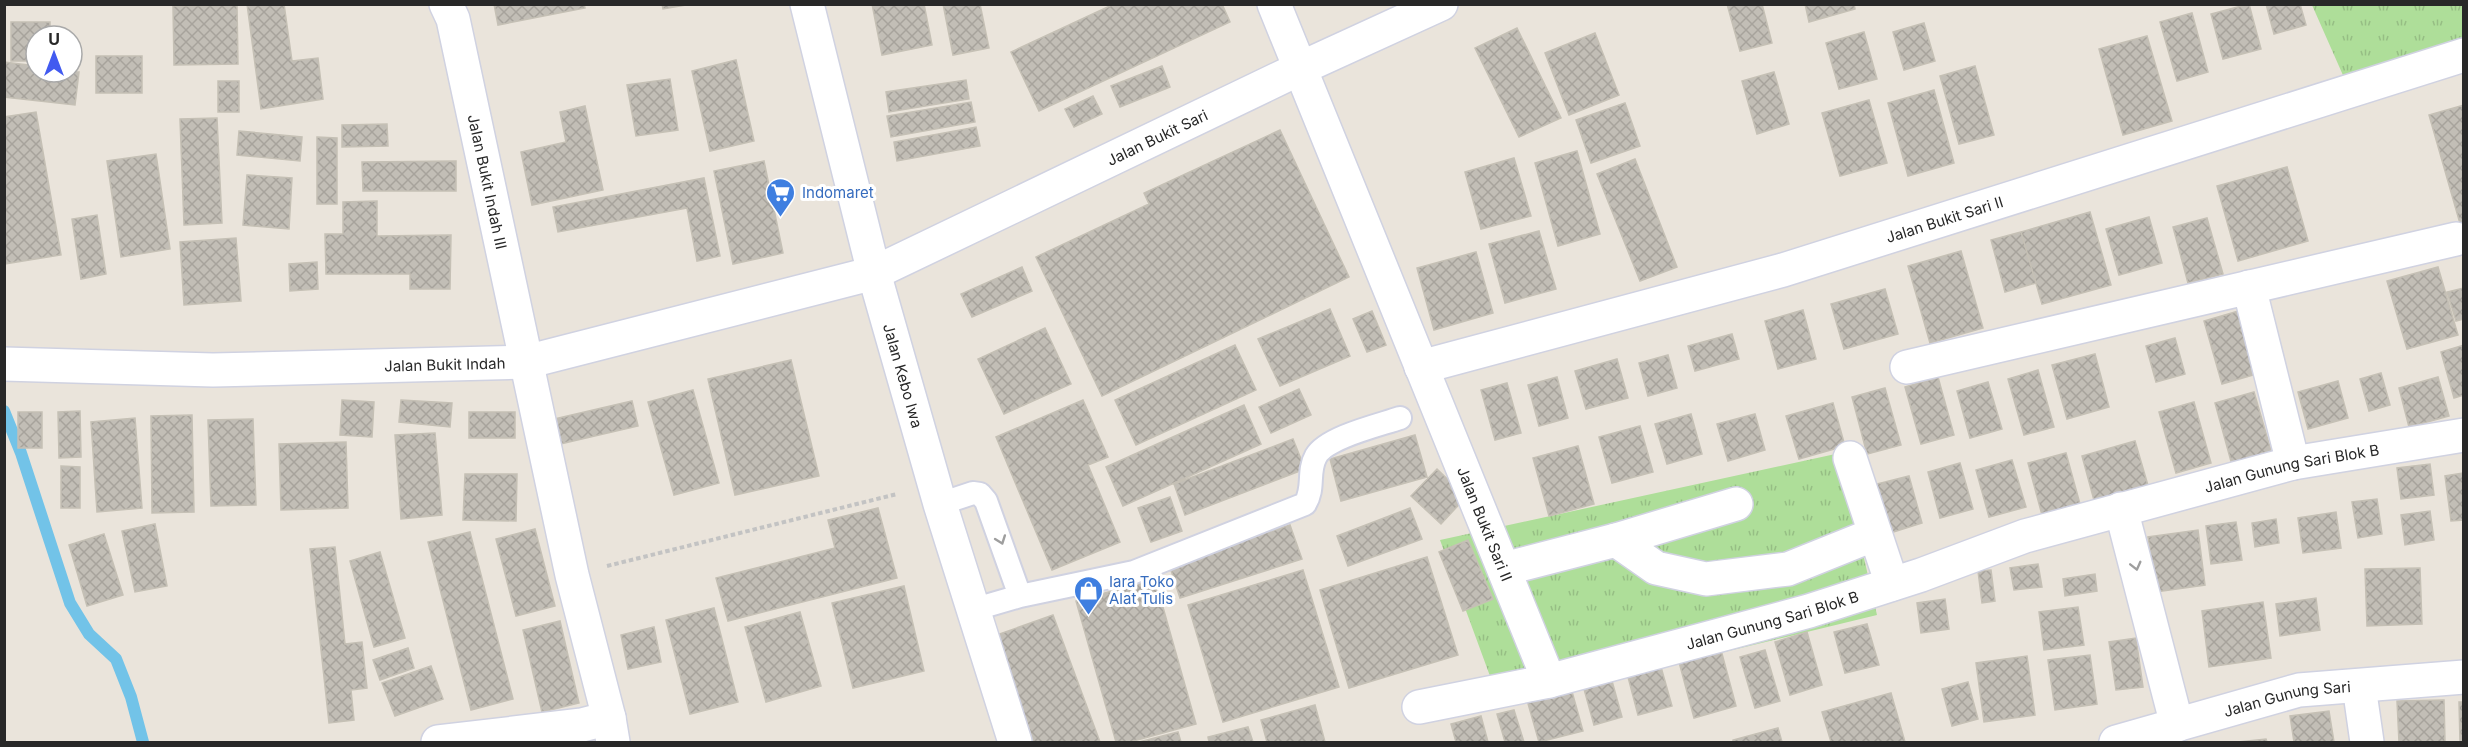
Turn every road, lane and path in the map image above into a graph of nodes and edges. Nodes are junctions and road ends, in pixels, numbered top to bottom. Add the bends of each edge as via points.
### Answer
1 (446, 4) edge
2 (807, 4) edge
3 (1274, 4) edge
4 (1441, 4) edge
5 (2463, 55) edge
6 (1301, 68) junction
7 (2456, 239) dead end
8 (874, 273) junction
9 (2249, 287) junction
10 (526, 362) junction
11 (4, 364) edge
12 (1421, 367) junction
13 (1907, 367) dead end
14 (1400, 418) dead end
15 (2463, 435) edge
16 (1850, 458) dead end
17 (2293, 463) junction
18 (938, 495) junction
19 (1736, 504) dead end
20 (2121, 509) junction
21 (1875, 534) junction
22 (1616, 540) junction
23 (1504, 569) junction
24 (572, 574) junction
25 (1892, 584) junction
26 (1020, 596) junction
27 (972, 610) junction
28 (2463, 676) edge
29 (1549, 681) junction
30 (2359, 686) junction
31 (1419, 707) dead end
32 (2177, 725) junction
33 (611, 730) edge
34 (438, 742) edge
35 (1015, 742) edge
36 (2116, 742) edge
37 (2367, 742) edge

1 - 10 street, Jalan Bukit Indah III via 453,19
2 - 8 street, Jalan Kebo Iwa
3 - 6 street, Jalan Bukit Sari II
4 - 6 street, Jalan Bukit Sari
5 - 12 street, Jalan Bukit Sari II via 1783,270
6 - 8 street, Jalan Bukit Sari
6 - 12 street, Jalan Bukit Sari II
7 - 9 street
8 - 10 street, Jalan Bukit Indah
8 - 18 street, Jalan Kebo Iwa
9 - 13 street
9 - 17 street
10 - 11 street, Jalan Bukit Indah via 213,370
10 - 24 street, Jalan Bukit Indah III
12 - 23 street, Jalan Bukit Sari II
14 - 26 lane via 1331,442 1317,454 1311,472 1311,494 1305,504 1134,572
15 - 17 street, Jalan Gunung Sari Blok B
16 - 21 street
17 - 20 street, Jalan Gunung Sari Blok B
18 - 24 path
18 -> 26 lane via 973,493 986,501
18 - 27 street, Jalan Kebo Iwa
19 - 22 street
20 - 25 street, Jalan Gunung Sari Blok B via 2025,536
20 -> 32 street
21 - 22 street via 1788,569 1706,579 1656,568
21 - 25 street
22 - 23 street
23 - 29 street, Jalan Bukit Sari II
24 - 33 street, Jalan Bukit Indah III
25 - 29 street, Jalan Gunung Sari Blok B via 1809,611
26 - 27 lane
27 - 35 street, Jalan Kebo Iwa
28 - 30 street, Jalan Gunung Sari
29 - 31 street, Jalan Gunung Sari Blok B
30 - 32 street, Jalan Gunung Sari via 2300,690
30 - 37 street
32 - 36 street, Jalan Gunung Sari
33 - 34 street via 582,725

